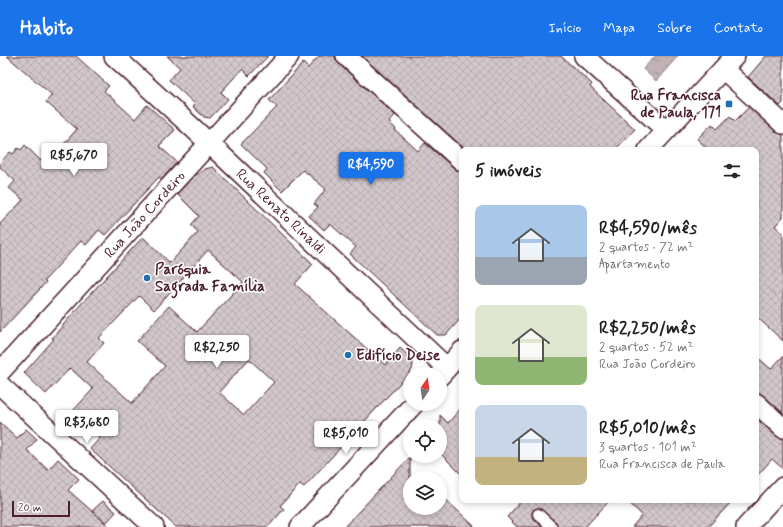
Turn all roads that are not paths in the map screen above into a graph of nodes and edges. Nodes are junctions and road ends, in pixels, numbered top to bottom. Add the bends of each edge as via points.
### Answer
1 (114, 56) edge
2 (289, 56) edge
3 (346, 56) edge
4 (584, 56) edge
5 (729, 62) edge
6 (783, 124) edge
7 (666, 130) junction
8 (210, 144) junction
9 (651, 147) edge
10 (459, 158) edge
11 (459, 355) edge
12 (439, 367) edge
13 (447, 369) edge
14 (0, 372) edge
15 (0, 385) edge
16 (759, 406) edge
17 (408, 411) edge
18 (783, 428) edge
19 (783, 487) edge
20 (538, 514) dead end
21 (756, 524) edge
22 (154, 527) edge
23 (300, 527) edge
24 (552, 527) edge

1 - 8 street, Rua Renato Rinaldi
2 - 8 street, Rua João Cordeiro
3 - 10 street
4 - 7 street
5 - 6 street
5 - 7 street
7 - 9 street
8 - 12 street, Rua Renato Rinaldi
8 - 14 street, Rua João Cordeiro
11 - 13 street
15 - 22 street
16 - 18 street
17 - 23 street
19 - 21 street
20 - 24 lane

